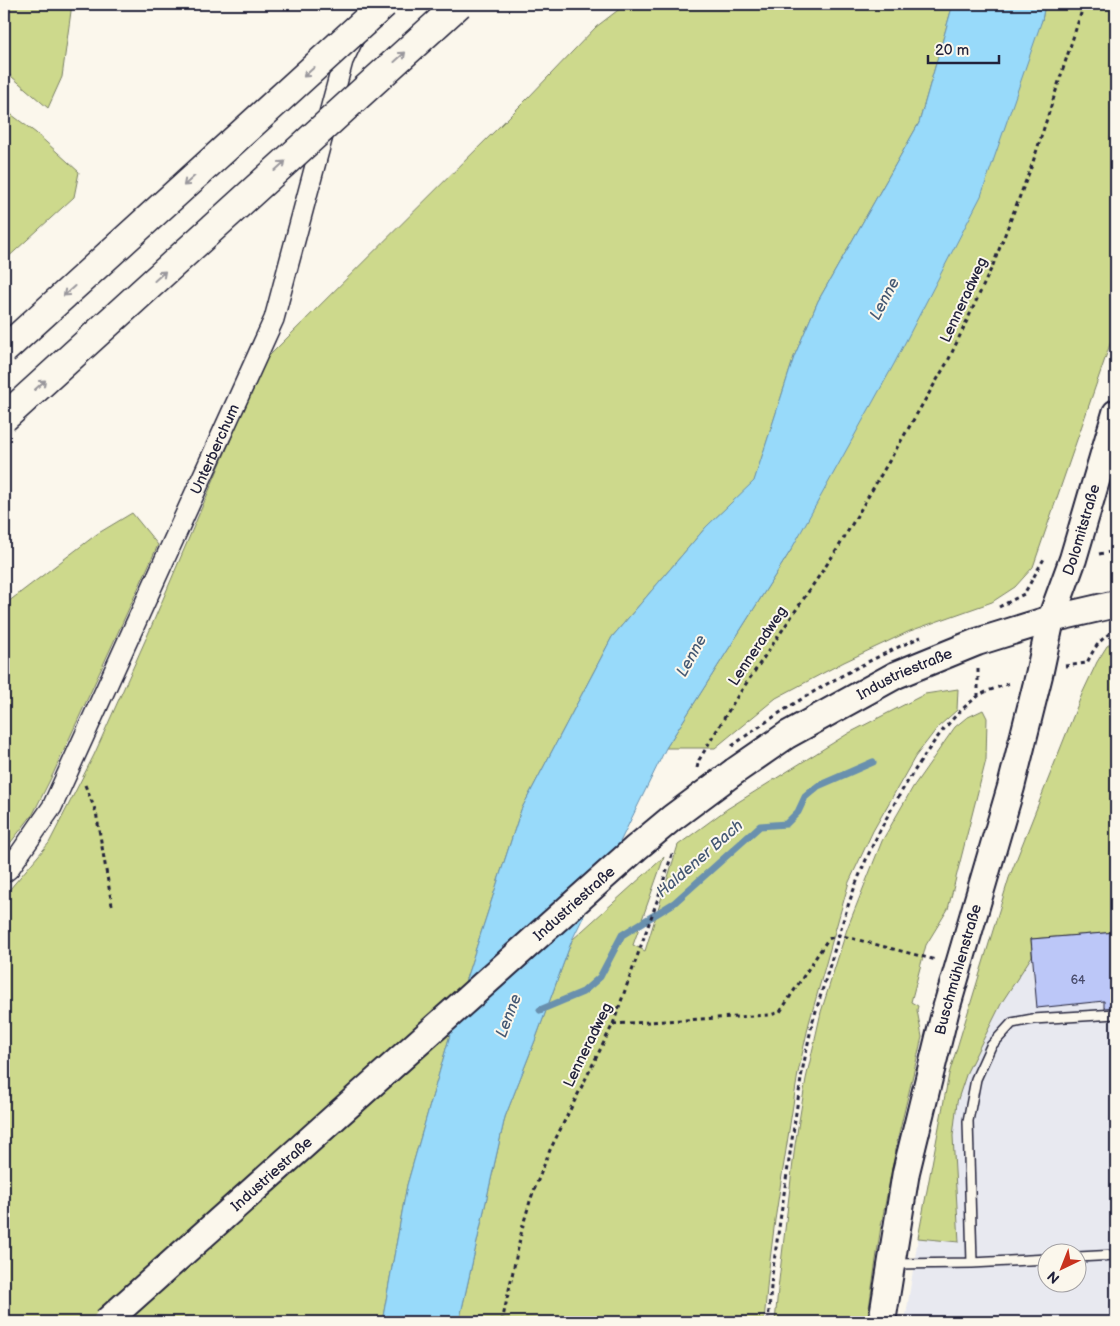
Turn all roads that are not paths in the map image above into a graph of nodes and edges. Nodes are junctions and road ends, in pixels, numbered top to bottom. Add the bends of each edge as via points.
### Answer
1 (372, 4) edge
2 (384, 4) edge
3 (459, 4) edge
4 (4, 350) edge
5 (1116, 413) edge
6 (4, 418) edge
7 (1116, 604) edge
8 (1051, 619) junction
9 (4, 873) edge
10 (1116, 1014) edge
11 (1116, 1255) edge
12 (1088, 1256) edge
13 (1038, 1260) edge
14 (972, 1263) junction
15 (890, 1264) junction
16 (106, 1322) edge
17 (882, 1322) edge

1 - 9 street, Unterberchum via 343,61 274,320 52,808
2 -> 4 highway, bridge
6 -> 3 highway, bridge
5 - 8 main road, Dolomitstraße via 1073,559
7 - 8 main road, Industriestraße
8 - 15 main road, Buschmühlenstraße via 1011,787 946,1009 906,1172
8 - 16 main road, Industriestraße, bridge via 977,642 896,675 787,735 735,771 636,848
10 - 14 lane via 1012,1023 991,1046 976,1078 968,1121
11 - 12 lane
13 - 14 lane
14 - 15 lane
15 - 17 main road, Buschmühlenstraße

